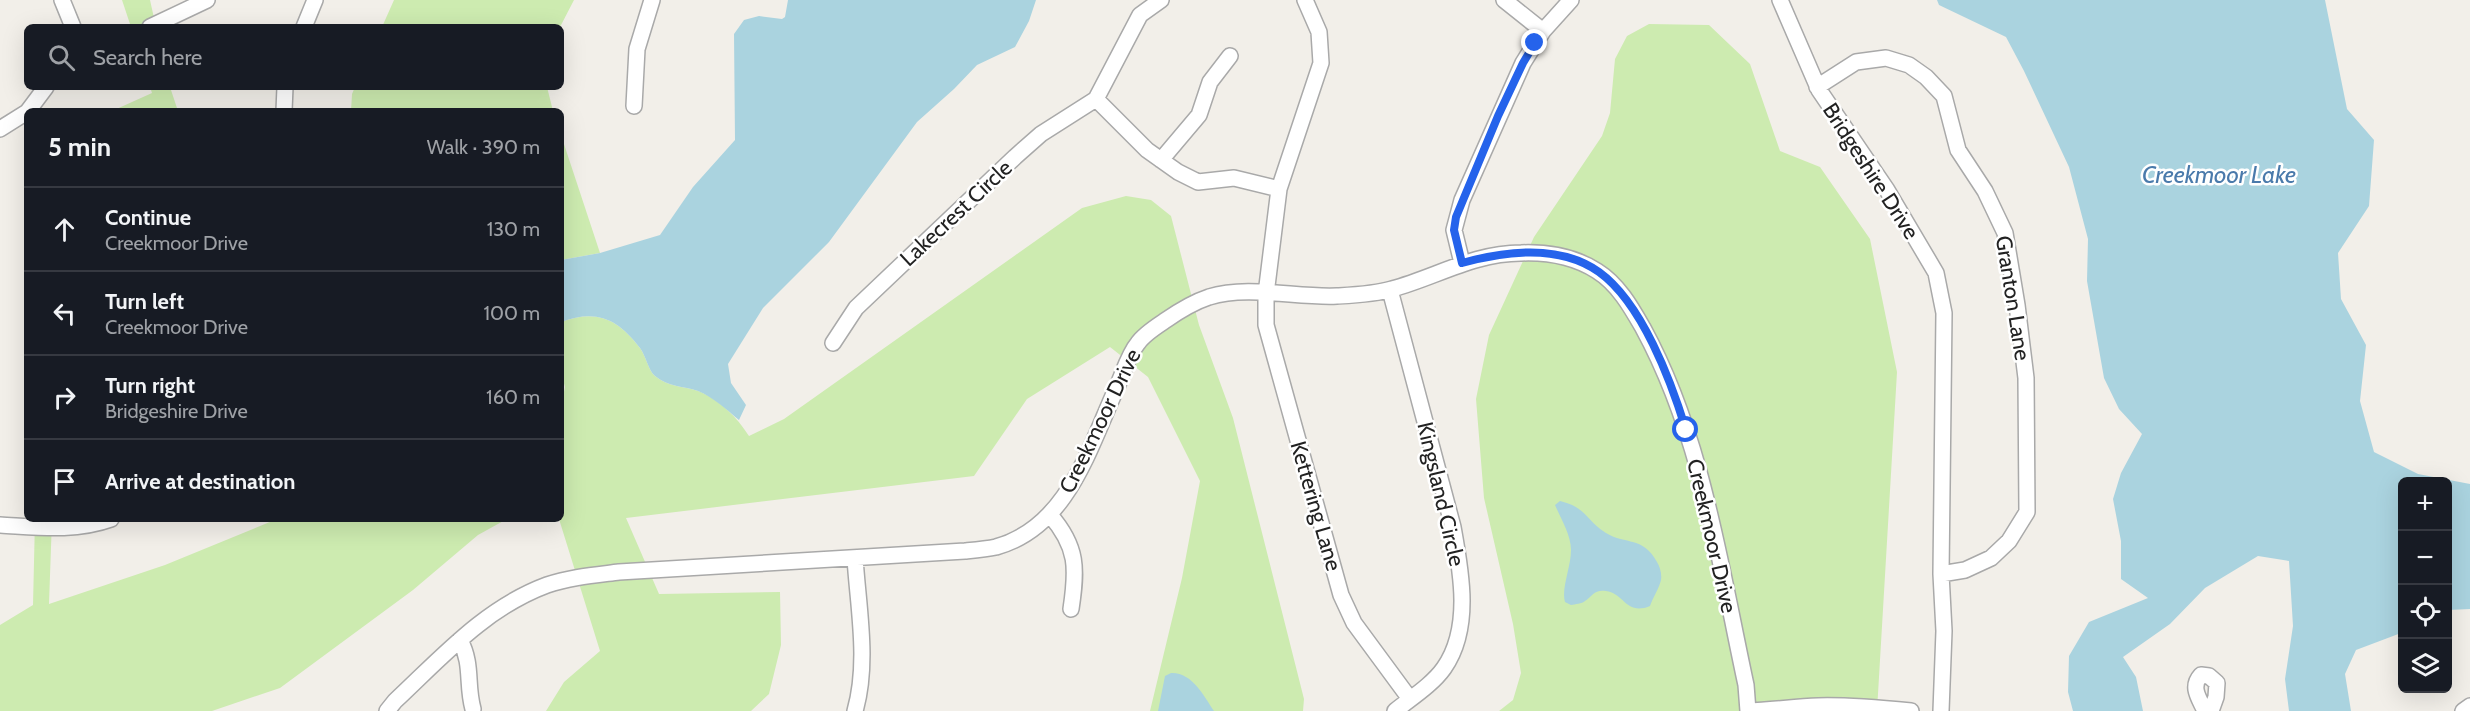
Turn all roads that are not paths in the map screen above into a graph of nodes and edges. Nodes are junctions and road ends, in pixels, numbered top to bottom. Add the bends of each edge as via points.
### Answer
1 (62, 0) edge
2 (207, 0) edge
3 (315, 0) edge
4 (652, 0) edge
5 (1161, 0) edge
6 (1305, 0) edge
7 (1504, 0) edge
8 (1571, 0) edge
9 (1780, 0) edge
10 (72, 24) edge
11 (156, 24) edge
12 (305, 24) edge
13 (1543, 31) junction
14 (1230, 56) dead end
15 (1817, 87) junction
16 (44, 90) edge
17 (285, 90) edge
18 (1096, 99) junction
19 (634, 106) dead end
20 (29, 108) edge
21 (284, 108) edge
22 (24, 113) edge
23 (0, 129) edge
24 (1161, 160) junction
25 (1279, 189) junction
26 (1462, 263) junction
27 (1390, 290) junction
28 (1266, 294) junction
29 (833, 343) dead end
30 (1050, 515) junction
31 (102, 522) edge
32 (0, 525) edge
33 (855, 558) junction
34 (1941, 574) junction
35 (1071, 609) dead end
36 (460, 640) junction
37 (1410, 699) junction
38 (473, 709) dead end
39 (387, 711) edge
40 (855, 711) edge
41 (1395, 711) edge
42 (1748, 711) edge
43 (1911, 711) edge
44 (1941, 711) edge
45 (2205, 711) edge
46 (2211, 711) edge

1 - 10 street
2 - 11 street
3 - 12 street
4 - 19 street via 637,49
5 - 18 street, Lakecrest Circle via 1140,15
6 - 25 street via 1320,32 1322,63
7 - 13 street
8 - 13 street
9 - 15 street, Bridgeshire Drive
13 - 26 street via 1523,63 1462,200 1454,230
14 - 24 street via 1210,82 1199,115
15 - 34 street, Bridgeshire Drive via 1887,190 1936,273 1944,313
15 - 34 street, Granton Lane via 1856,62 1886,58 1909,65 1926,77 1944,96 1958,150 1985,191 2005,233 2025,378 2027,512 2009,541 1991,558 1965,570
16 - 20 street
17 - 21 street
18 - 24 street
18 - 29 street, Lakecrest Circle via 1041,134 1015,157 856,308
22 - 23 street
24 - 25 street via 1198,182 1234,178
25 - 28 street
26 - 27 street, Creekmoor Drive
26 - 42 street, Creekmoor Drive via 1520,253 1555,255 1599,272 1632,309 1672,385 1686,430 1746,685
27 - 28 street, Creekmoor Drive via 1337,296
27 - 37 street, Kingsland Circle via 1453,526 1461,603 1460,634 1453,653 1443,669
28 - 30 street, Creekmoor Drive via 1210,297 1182,309 1138,343 1080,471
28 - 37 street, Kettering Lane via 1266,325 1341,595 1354,623
30 - 33 street, Creekmoor Drive via 1020,537 995,547
30 - 35 street via 1073,552 1075,584
31 - 32 street via 66,528
33 - 36 street, Creekmoor Drive via 587,576 518,598 492,613
33 - 40 street via 862,666
34 - 44 street, Bridgeshire Drive
36 - 38 street via 466,652 468,693
36 - 39 street, Creekmoor Drive
37 - 41 street, Kingsland Circle
42 - 43 street via 1829,706
45 - 46 street via 2195,690 2200,675 2210,676 2217,683

